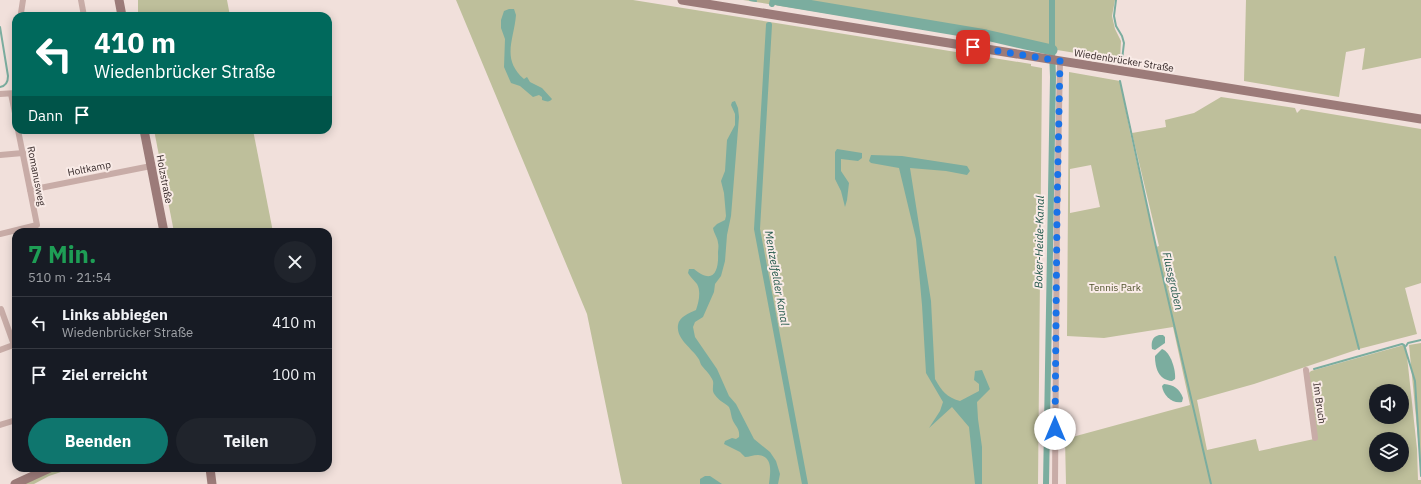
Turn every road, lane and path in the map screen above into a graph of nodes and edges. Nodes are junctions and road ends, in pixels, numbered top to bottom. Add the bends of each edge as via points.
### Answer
1 (23, 0) edge
2 (81, 0) edge
3 (119, 0) edge
4 (682, 0) edge
5 (21, 12) edge
6 (83, 12) edge
7 (121, 12) edge
8 (1054, 60) junction
9 (0, 94) edge
10 (12, 94) edge
11 (1421, 119) edge
12 (19, 134) edge
13 (145, 134) edge
14 (0, 154) edge
15 (23, 154) junction
16 (151, 166) junction
17 (30, 190) junction
18 (25, 228) edge
19 (163, 228) edge
20 (12, 231) edge
21 (0, 234) edge
22 (1, 309) edge
23 (12, 337) edge
24 (12, 346) edge
25 (0, 350) edge
26 (1306, 370) dead end
27 (12, 421) edge
28 (0, 425) edge
29 (1315, 438) dead end
30 (41, 472) edge
31 (210, 472) edge
32 (15, 484) edge
33 (212, 484) edge
34 (1054, 484) edge

1 - 5 street
2 - 6 street
3 - 7 street
4 - 8 street, Wiedenbrücker Straße
8 - 11 street, Wiedenbrücker Straße
8 - 34 street via 1057,206
9 - 10 street
12 - 15 street, Romanusweg
13 - 16 street, Holzstraße
14 - 15 street
15 - 17 street, Romanusweg
16 - 17 street, Holtkamp
16 - 19 street, Holzstraße
17 - 18 street, Romanusweg via 37,225
20 - 21 street, Romanusweg
22 - 23 street
24 - 25 street
26 - 29 street, Im Bruch
27 - 28 street
30 - 32 street
31 - 33 street

